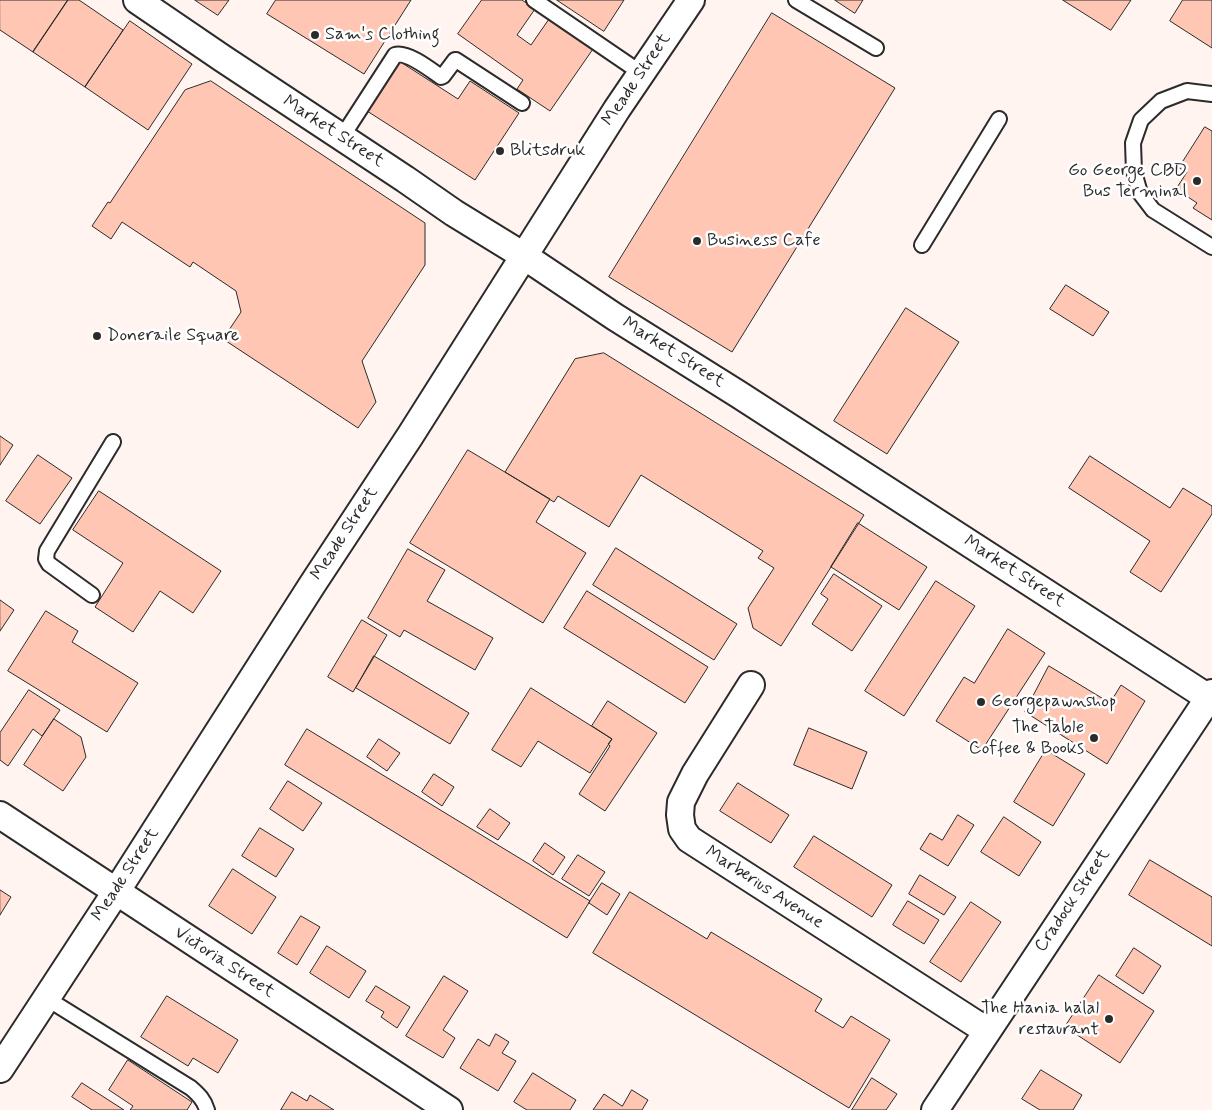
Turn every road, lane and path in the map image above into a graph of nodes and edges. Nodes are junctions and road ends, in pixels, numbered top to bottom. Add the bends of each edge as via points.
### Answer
1 (137, 0) edge
2 (534, 0) edge
3 (691, 0) edge
4 (796, 0) edge
5 (876, 48) dead end
6 (641, 73) junction
7 (1212, 94) edge
8 (522, 103) dead end
9 (999, 119) dead end
10 (342, 138) junction
11 (922, 245) dead end
12 (1212, 247) edge
13 (524, 256) junction
14 (112, 442) dead end
15 (92, 595) dead end
16 (751, 685) dead end
17 (1211, 697) edge
18 (0, 815) edge
19 (116, 892) junction
20 (46, 998) junction
21 (987, 1031) junction
22 (0, 1069) edge
23 (207, 1110) edge
24 (449, 1110) edge
25 (935, 1110) edge

1 - 10 street, Market Street
2 - 6 lane
3 - 6 street, Meade Street
4 - 5 lane
6 - 13 street, Meade Street
7 - 12 lane via 1187,91 1161,101 1141,120 1133,143 1134,172 1140,193 1153,210
8 - 10 lane via 456,60 441,77 405,55 397,54
9 - 11 lane
10 - 13 street, Market Street
13 - 17 street, Market Street via 615,318
13 - 19 street, Meade Street
14 - 15 lane via 47,551 49,564
16 - 21 street, Marberius Avenue via 681,802 682,828 689,839
17 - 21 street, Cradock Street
18 - 19 street, Victoria Street
19 - 20 street, Meade Street
19 - 24 street, Victoria Street
20 - 22 street, Meade Street
20 - 23 lane via 191,1088 200,1095
21 - 25 street, Cradock Street

